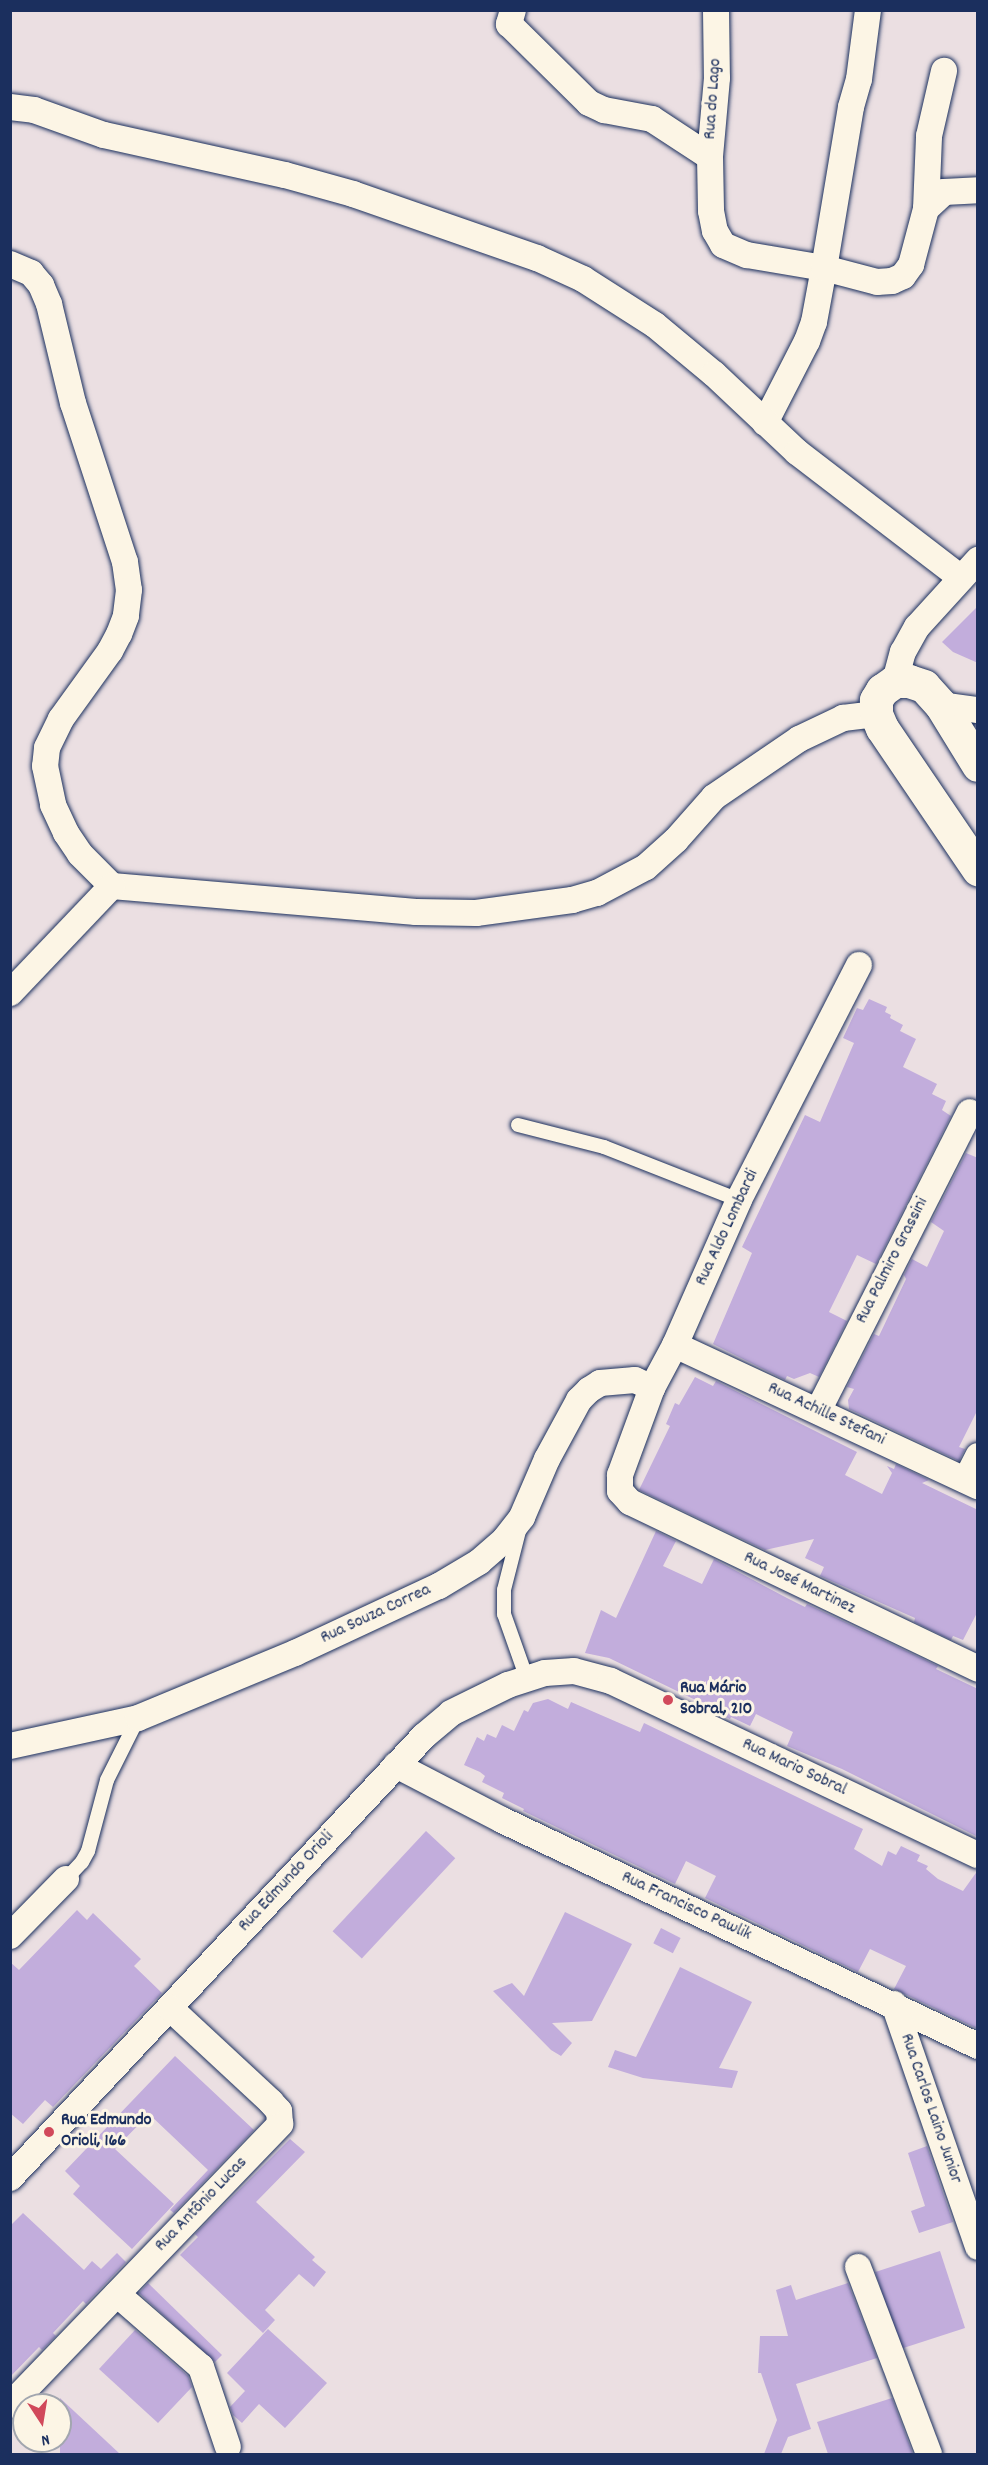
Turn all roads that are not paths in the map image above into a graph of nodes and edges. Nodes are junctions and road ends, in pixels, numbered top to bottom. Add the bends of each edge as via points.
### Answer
1 (716, 10) edge
2 (868, 10) edge
3 (506, 15) edge
4 (945, 71) dead end
5 (12, 106) edge
6 (710, 157) junction
7 (978, 190) edge
8 (926, 209) junction
9 (10, 264) edge
10 (824, 268) junction
11 (765, 423) junction
12 (969, 568) edge
13 (895, 681) junction
14 (941, 705) junction
15 (978, 710) edge
16 (876, 714) junction
17 (978, 765) edge
18 (978, 869) edge
19 (112, 886) junction
20 (859, 965) dead end
21 (10, 993) edge
22 (970, 1112) dead end
23 (518, 1125) dead end
24 (740, 1200) junction
25 (675, 1345) junction
26 (652, 1388) junction
27 (818, 1411) junction
28 (978, 1456) edge
29 (972, 1483) edge
30 (623, 1497) joint
31 (522, 1517) junction
32 (978, 1669) edge
33 (527, 1679) junction
34 (611, 1681) joint
35 (138, 1718) junction
36 (10, 1746) edge
37 (396, 1765) junction
38 (978, 1855) edge
39 (66, 1879) joint
40 (10, 1936) edge
41 (894, 2004) junction
42 (170, 2008) junction
43 (978, 2046) edge
44 (10, 2178) edge
45 (968, 2185) edge
46 (978, 2247) edge
47 (858, 2267) dead end
48 (117, 2294) junction
49 (10, 2405) edge
50 (228, 2447) dead end
51 (929, 2454) edge

1 - 6 street, Rua do Lago via 717,78
2 - 10 street
3 - 6 street, Rua do Lago via 589,103 604,110 652,119
4 - 8 street via 929,136
5 - 11 street via 104,135 353,194 537,258 583,279 656,325
6 - 10 street via 711,211 723,245 747,255
7 - 8 street via 944,192
8 - 10 street via 911,265 903,276 877,282
9 - 19 street via 31,273 49,304 73,403 125,562 129,590 119,634 61,719 47,748 45,766 53,805 66,833 80,854
10 - 11 street via 807,341
11 - 12 street via 843,489
12 - 13 street via 909,640
13 - 14 street via 924,686
13 - 16 street via 876,700
14 - 15 street
14 - 17 street
16 - 18 street
16 - 19 street via 843,718 799,739 714,797 646,867 597,893 572,900 476,913 416,912
19 - 21 street
20 - 24 street, Rua Aldo Lombardi
22 - 27 street, Rua Palmiro Grassini
23 - 24 lane via 604,1147
24 - 25 street, Rua Aldo Lombardi
25 - 26 street, Rua Aldo Lombardi
25 - 27 street, Rua Achille Stefani
26 - 30 street, Rua Aldo Lombardi via 620,1475
26 - 31 street, Rua Souza Correa via 634,1380 600,1383 589,1390 579,1400 547,1459
27 - 29 street, Rua Achille Stefani
28 - 29 street
30 - 32 street, Rua José Martinez
31 - 33 lane via 504,1590 504,1614
31 - 35 street, Rua Souza Correa via 479,1562 439,1586 295,1653
33 - 34 street, Rua Edmundo Orioli via 574,1671
33 - 37 street, Rua Edmundo Orioli via 478,1697 451,1713
34 - 38 street, Rua Mario Sobral
35 - 36 street, Rua Souza Correa
35 - 39 lane via 107,1780 88,1851
37 - 41 street, Rua Francisco Pawlik via 512,1825
37 - 42 street, Rua Edmundo Orioli
39 - 40 street
41 - 43 street, Rua Francisco Pawlik
41 - 45 street, Rua Carlos Laino Junior
42 - 44 street, Rua Edmundo Orioli
42 - 48 street, Rua Antônio Lucas via 271,2102 281,2117 275,2131
45 - 46 street, Rua Carlos Laino Junior
47 - 51 street
48 - 49 street, Rua Antônio Lucas
48 - 50 street via 201,2367

